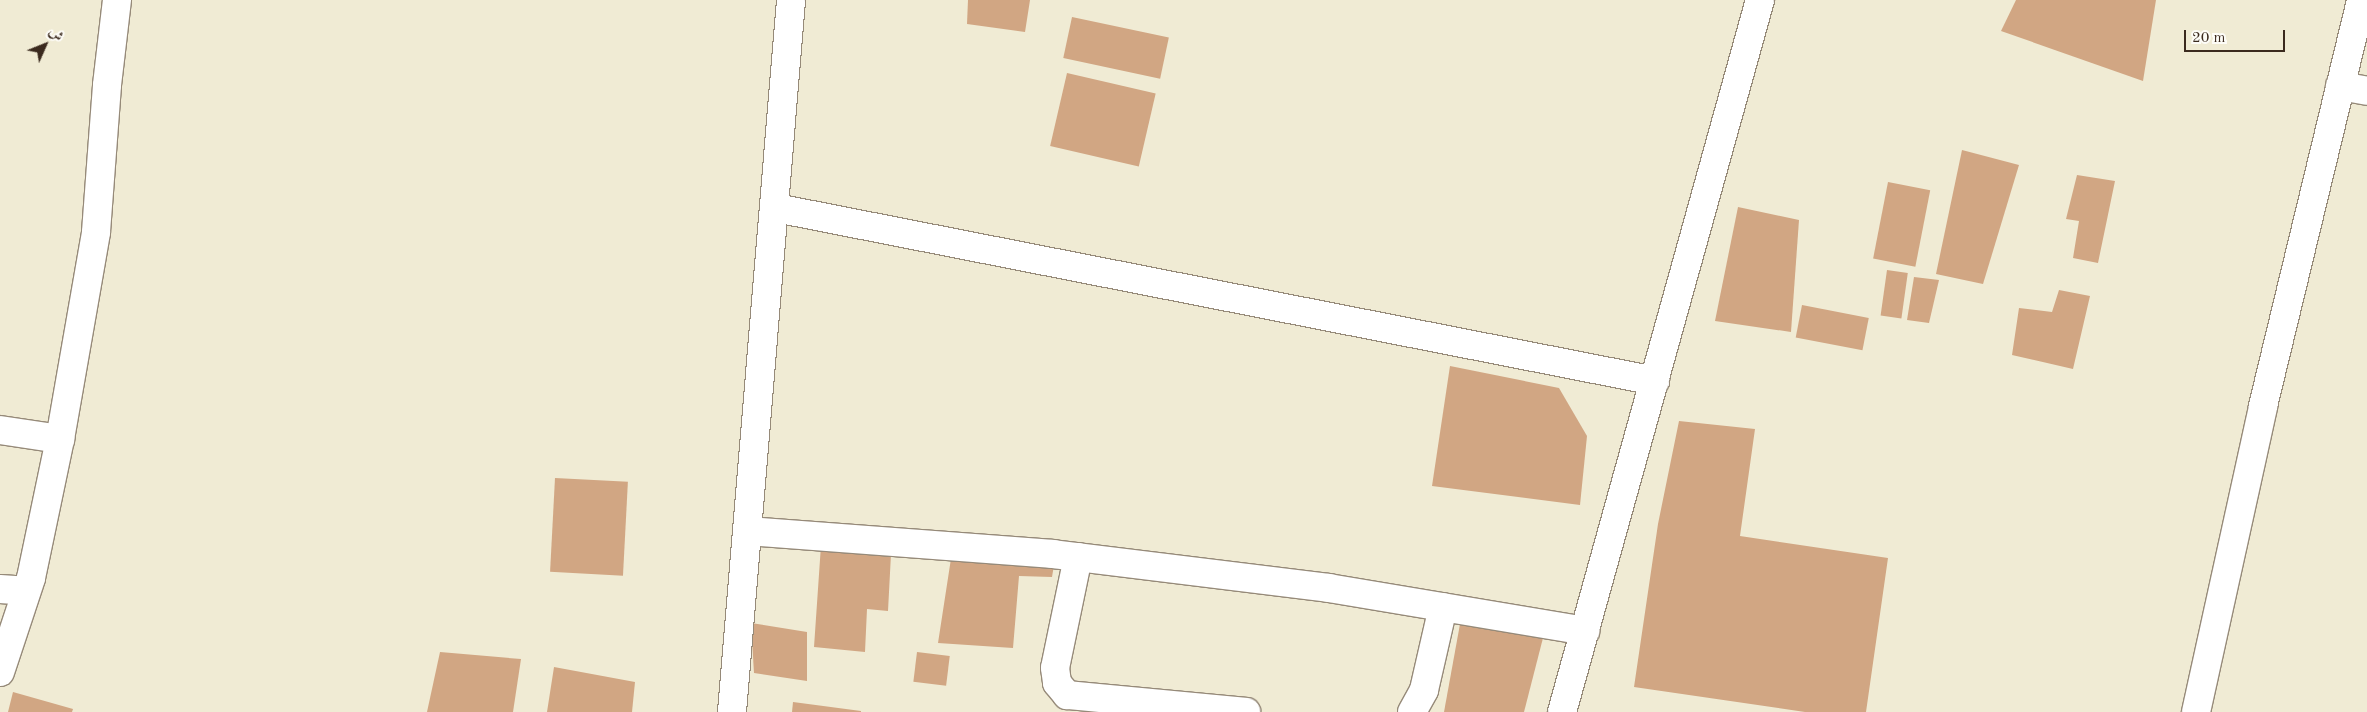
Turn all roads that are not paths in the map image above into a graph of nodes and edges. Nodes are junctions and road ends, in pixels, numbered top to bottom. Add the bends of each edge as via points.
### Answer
1 (117, 0) edge
2 (791, 0) edge
3 (1760, 0) edge
4 (2361, 0) edge
5 (2340, 86) junction
6 (2367, 92) edge
7 (776, 208) junction
8 (1655, 381) junction
9 (0, 430) edge
10 (60, 439) junction
11 (748, 531) junction
12 (1078, 557) junction
13 (13, 590) edge
14 (1443, 607) junction
15 (1585, 632) junction
16 (0, 672) edge
17 (732, 712) edge
18 (1246, 712) edge
19 (1412, 712) edge
20 (1562, 712) edge
21 (2196, 712) edge

1 - 10 street via 96,232
2 - 7 street
3 - 8 street
4 - 5 street
5 - 6 street
5 - 21 street via 2263,406
7 - 8 street
7 - 11 street
8 - 15 street
9 - 10 street
10 - 13 street
11 - 12 street
11 - 17 street
12 - 14 street via 1329,588
12 - 18 street via 1055,668 1057,683 1067,695
13 - 16 street
14 - 15 street
14 - 19 street via 1424,690
15 - 20 street

